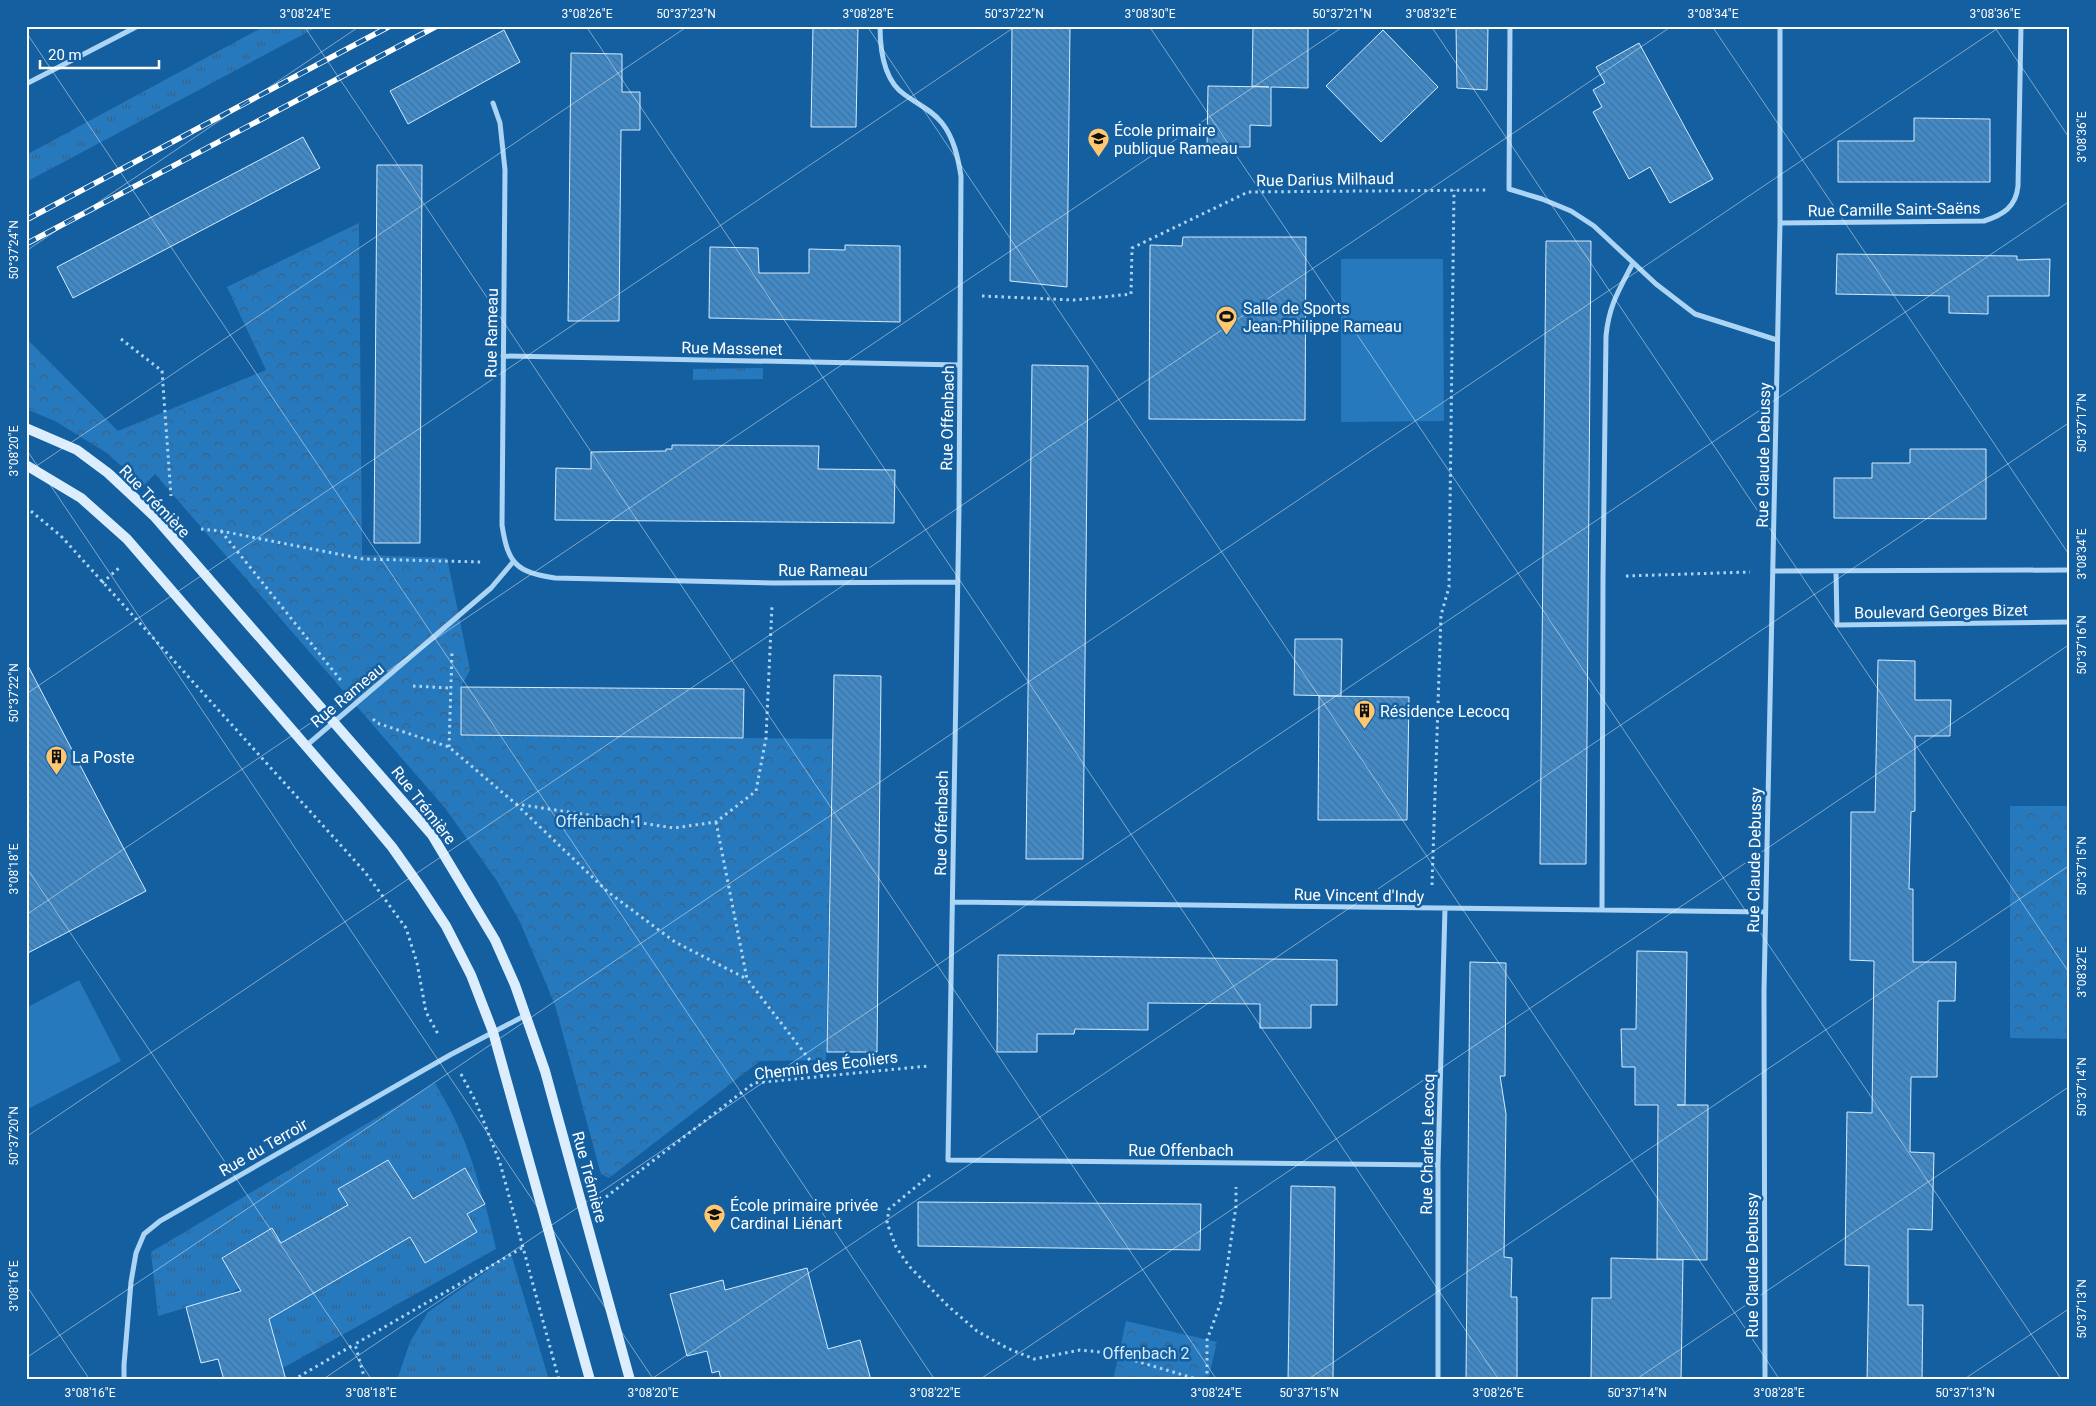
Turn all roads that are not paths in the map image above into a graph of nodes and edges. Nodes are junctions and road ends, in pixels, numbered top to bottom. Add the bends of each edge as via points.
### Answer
1 (138, 26) edge
2 (880, 26) edge
3 (1510, 26) edge
4 (1780, 26) edge
5 (2021, 26) edge
6 (26, 84) edge
7 (493, 103) dead end
8 (1780, 223) junction
9 (1633, 263) junction
10 (1777, 340) junction
11 (503, 356) junction
12 (960, 365) junction
13 (26, 428) edge
14 (26, 465) edge
15 (513, 562) junction
16 (2070, 570) edge
17 (1772, 571) junction
18 (1836, 571) junction
19 (956, 582) junction
20 (2070, 622) edge
21 (334, 722) junction
22 (307, 745) junction
23 (953, 902) junction
24 (1445, 908) junction
25 (1602, 910) junction
26 (1765, 912) junction
27 (526, 1014) junction
28 (493, 1032) junction
29 (1438, 1165) junction
30 (124, 1380) edge
31 (590, 1380) edge
32 (630, 1380) edge
33 (1438, 1380) edge
34 (1765, 1380) edge

1 - 6 street
2 - 12 street, Rue Offenbach via 880,44 892,81 903,94 942,122 958,158 961,176
3 - 9 street via 1509,190 1571,211 1594,226
4 - 8 street, Rue Claude Debussy
5 - 8 street, Rue Camille Saint-Saëns via 2018,186 2017,196 2007,211 1984,221
7 - 11 street, Rue Rameau via 500,123 505,170
8 - 10 street, Rue Claude Debussy
9 - 10 street via 1695,314
9 - 25 street via 1612,301 1608,318
10 - 17 street, Rue Claude Debussy
11 - 12 street, Rue Massenet
11 - 15 street, Rue Rameau via 502,525
12 - 19 street, Rue Offenbach
13 - 21 main road, Rue Trémière via 76,450 108,473 154,516
14 - 22 main road via 81,498 128,539
15 - 19 street, Rue Rameau via 534,574 555,578
15 - 21 street, Rue Rameau via 491,588
16 - 18 street
17 - 18 street
17 - 26 street, Rue Claude Debussy
18 - 20 street, Boulevard Georges Bizet via 1837,625
19 - 23 street, Rue Offenbach
21 - 22 street, Rue Rameau
21 - 27 main road, Rue Trémière via 432,835 495,940
22 - 28 main road via 392,847 446,926
23 - 24 street, Rue Vincent d'Indy
23 - 29 street, Rue Offenbach via 948,1160
24 - 25 street, Rue Vincent d'Indy
24 - 29 street, Rue Charles Lecocq
25 - 26 street, Rue Vincent d'Indy
26 - 34 street, Rue Claude Debussy
27 - 28 street, Rue du Terroir
27 - 32 main road, Rue Trémière via 552,1096
28 - 30 street, Rue du Terroir via 160,1220 144,1234 131,1282
28 - 31 main road
29 - 33 street, Rue Charles Lecocq

